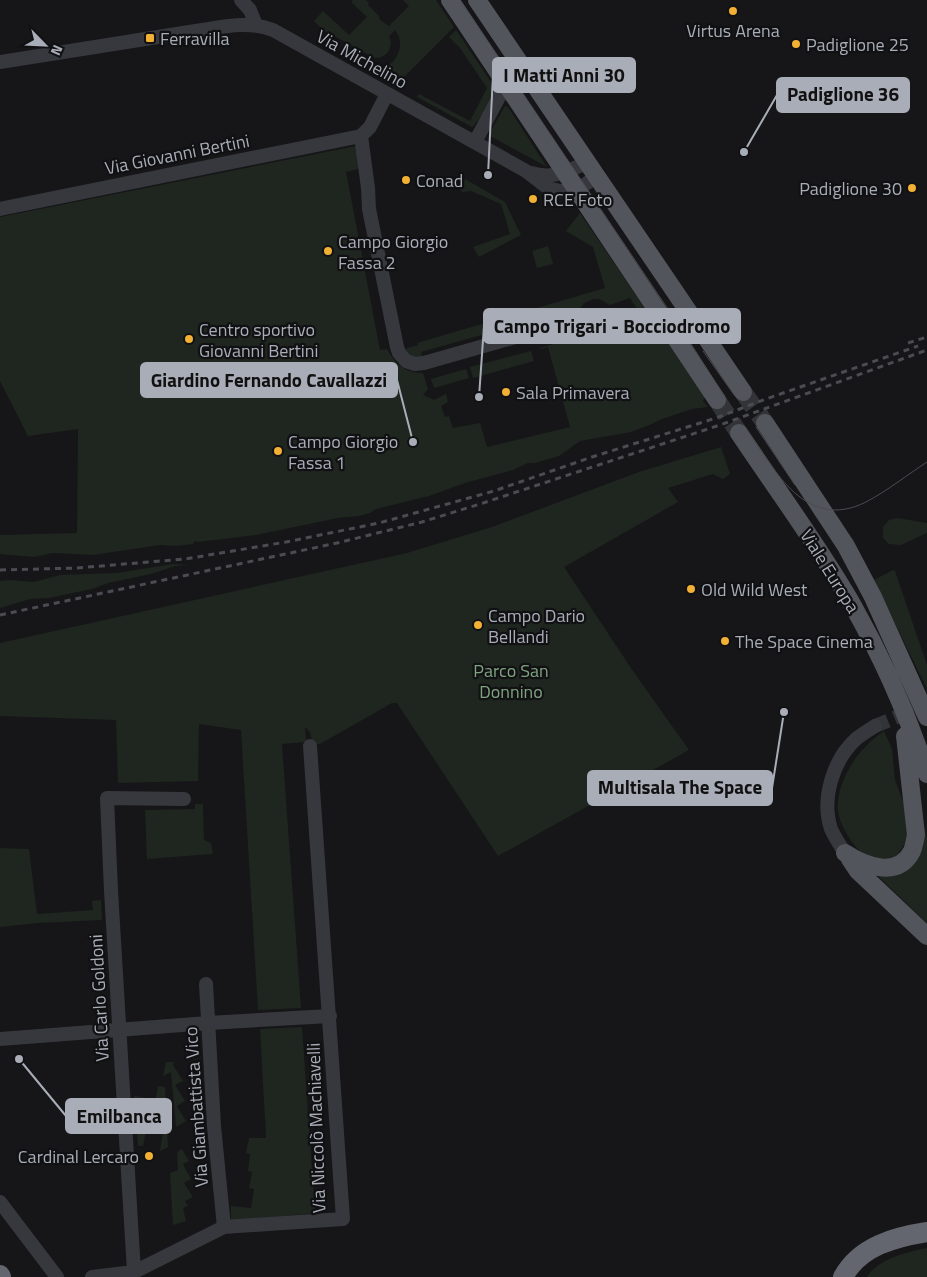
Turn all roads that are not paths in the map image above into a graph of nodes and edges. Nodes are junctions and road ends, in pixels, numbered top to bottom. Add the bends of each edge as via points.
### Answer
1 (241, 0) edge
2 (450, 0) edge
3 (477, 0) edge
4 (256, 25) junction
5 (0, 62) edge
6 (506, 84) junction
7 (387, 94) junction
8 (361, 136) junction
9 (475, 142) junction
10 (592, 170) junction
11 (526, 171) junction
12 (564, 172) junction
13 (577, 190) junction
14 (0, 209) edge
15 (586, 317) dead end
16 (743, 392) tunnel mouth
17 (717, 400) tunnel mouth
18 (765, 424) tunnel mouth
19 (739, 433) tunnel mouth
20 (896, 694) junction
21 (927, 718) edge
22 (875, 726) tunnel mouth
23 (310, 746) dead end
24 (927, 774) edge
25 (184, 799) dead end
26 (845, 853) junction
27 (927, 936) edge
28 (206, 984) dead end
29 (330, 1016) junction
30 (208, 1023) junction
31 (119, 1031) junction
32 (0, 1039) edge
33 (0, 1202) edge
34 (224, 1226) junction
35 (927, 1232) edge
36 (134, 1272) junction
37 (58, 1277) edge
38 (92, 1277) edge
39 (843, 1277) edge

1 - 4 street via 250,10
2 - 6 main road
3 - 10 main road
4 - 5 street via 202,30
4 - 7 street, Via Michelino via 273,30
6 - 9 street
6 - 12 main road
7 - 8 street via 370,127
7 - 9 street, Via Michelino
8 - 14 street, Via Giovanni Bertini
8 - 15 street via 369,209 389,311 399,353 406,361 424,363
9 - 11 street, Via Michelino
10 - 12 street, Via Michelino
10 - 13 street
10 - 16 main road
11 - 12 street, Via Michelino via 544,176
11 - 13 street, Via Michelino via 552,189
12 - 13 main road
13 - 17 main road
18 - 21 main road, Viale Europa via 846,546 873,597
19 - 20 main road, Viale Europa via 834,575 875,648
20 - 24 main road, Viale Europa
20 - 26 main road via 909,765 916,835 913,850 901,863 883,868
22 - 26 street via 855,740 843,755 830,785 829,817
23 - 29 street, Via Niccolò Machiavelli
25 - 31 street, Via Carlo Goldoni via 107,798
26 - 27 main road via 858,870
28 - 30 street, Via Giambattista Vico
29 - 30 street, Via Niccolò Machiavelli
29 - 34 street, Via Niccolò Machiavelli via 343,1219
30 - 31 street, Via Niccolò Machiavelli
30 - 34 street, Via Giambattista Vico
31 - 32 street, Via Niccolò Machiavelli
31 - 36 street, Via Carlo Goldoni
33 - 37 street
34 - 36 street, Via Niccolò Machiavelli
35 - 39 highway via 888,1240 857,1259
36 - 38 street, Via Niccolò Machiavelli

